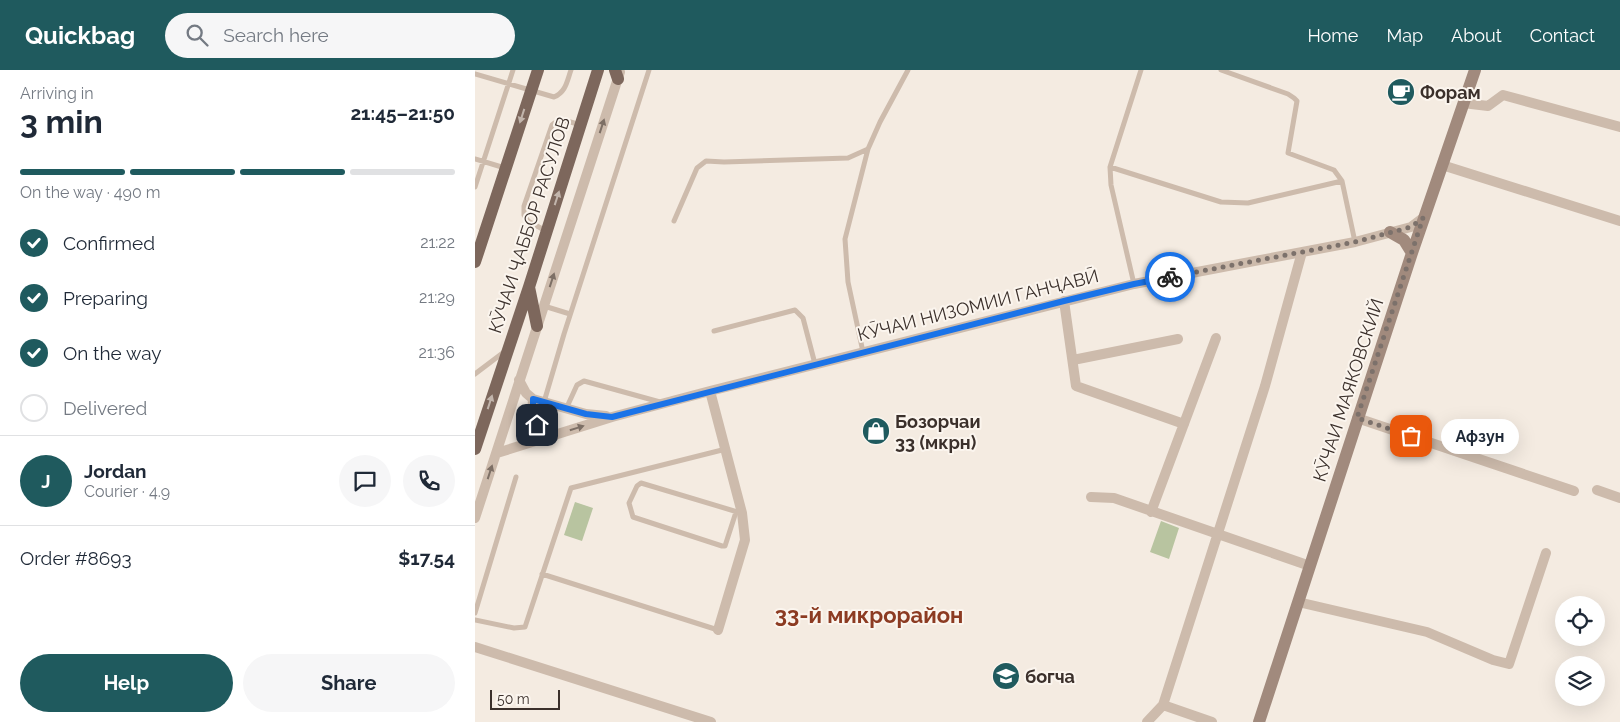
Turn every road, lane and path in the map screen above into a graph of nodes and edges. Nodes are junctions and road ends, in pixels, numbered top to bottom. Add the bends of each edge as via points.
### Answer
1 (513, 70) edge
2 (538, 70) edge
3 (571, 70) edge
4 (598, 70) edge
5 (649, 70) edge
6 (908, 70) edge
7 (1141, 70) edge
8 (1221, 70) edge
9 (1472, 71) edge
10 (618, 73) edge
11 (475, 74) edge
12 (509, 83) junction
13 (532, 89) junction
14 (1463, 103) junction
15 (580, 125) junction
16 (1620, 127) edge
17 (868, 149) junction
18 (475, 159) edge
19 (484, 162) junction
20 (1442, 165) junction
21 (1110, 167) junction
22 (505, 168) junction
23 (1342, 181) junction
24 (475, 187) edge
25 (1423, 218) junction
26 (673, 221) dead end
27 (1620, 221) edge
28 (546, 232) junction
29 (1390, 232) junction
30 (480, 234) edge
31 (1355, 242) junction
32 (1302, 252) junction
33 (1412, 252) junction
34 (475, 262) edge
35 (1134, 284) junction
36 (529, 287) junction
37 (1064, 301) junction
38 (543, 306) junction
39 (570, 314) junction
40 (537, 326) junction
41 (714, 331) dead end
42 (1216, 338) dead end
43 (1179, 339) dead end
44 (507, 350) junction
45 (863, 352) junction
46 (1073, 360) junction
47 (815, 364) junction
48 (475, 374) edge
49 (519, 380) junction
50 (710, 391) junction
51 (533, 399) junction
52 (544, 402) junction
53 (663, 403) junction
54 (566, 409) junction
55 (612, 417) junction
56 (1357, 418) junction
57 (1184, 424) junction
58 (542, 439) junction
59 (475, 449) edge
60 (725, 449) junction
61 (497, 453) junction
62 (517, 477) dead end
63 (1597, 490) dead end
64 (1574, 491) dead end
65 (1091, 497) dead end
66 (1620, 498) edge
67 (739, 512) junction
68 (1151, 512) junction
69 (475, 518) edge
70 (1217, 535) junction
71 (1546, 553) dead end
72 (1309, 566) junction
73 (542, 574) junction
74 (1298, 602) junction
75 (475, 613) edge
76 (475, 620) edge
77 (718, 630) joint
78 (475, 647) edge
79 (1163, 705) junction
80 (711, 722) edge
81 (1147, 722) edge
82 (1212, 722) edge
83 (1259, 722) edge

1 - 12 lane
2 - 13 main road
3 - 13 lane via 562,94 555,96
4 - 15 main road, КӮЧАИ ҶАББОР РАСУЛОВ
5 - 39 lane
6 - 17 lane
7 - 21 lane
8 - 23 lane via 1294,98 1297,102 1288,153 1335,170
9 - 14 street, КӮЧАИ МАЯКОВСКИЙ
38 -> 10 street
11 - 12 lane
12 - 13 lane
12 - 19 lane
13 -> 22 main road
14 - 16 street via 1488,106 1503,95
14 - 20 street, КӮЧАИ МАЯКОВСКИЙ
28 -> 15 main road, КӮЧАИ ҶАББОР РАСУЛОВ
15 - 28 lane via 561,120 552,125 524,206 523,215 528,221
17 - 26 lane via 848,158 706,161 697,168
17 - 45 lane via 845,239 848,282
18 - 19 lane
19 - 22 lane
19 - 24 lane
20 - 25 street, КӮЧАИ МАЯКОВСКИЙ
20 - 27 street
21 - 23 lane via 1221,202 1248,204
21 - 35 lane via 1111,185
22 - 30 main road
23 - 31 lane
25 - 29 street, КӮЧАИ НИЗОМИИ ГАНҶАВӢ via 1411,227
25 - 33 street, КӮЧАИ МАЯКОВСКИЙ
28 - 36 main road, КӮЧАИ ҶАББОР РАСУЛОВ
29 - 31 street, КӮЧАИ НИЗОМИИ ГАНҶАВӢ
29 - 33 street via 1404,240
30 - 34 main road
31 - 32 street, КӮЧАИ НИЗОМИИ ГАНҶАВӢ
32 - 35 street, КӮЧАИ НИЗОМИИ ГАНҶАВӢ
32 - 70 street via 1265,386
33 - 56 street, КӮЧАИ МАЯКОВСКИЙ
35 - 37 street, КӮЧАИ НИЗОМИИ ГАНҶАВӢ
36 - 40 main road
36 - 44 main road, КӮЧАИ ҶАББОР РАСУЛОВ
37 - 45 street, КӮЧАИ НИЗОМИИ ГАНҶАВӢ
37 - 46 street
38 - 39 lane
38 - 40 street
39 - 52 lane
40 - 49 street
41 - 47 lane via 795,310 803,318
42 - 57 street
43 - 46 street
44 - 48 lane
59 -> 44 main road, КӮЧАИ ҶАББОР РАСУЛОВ
45 - 47 street, КӮЧАИ НИЗОМИИ ГАНҶАВӢ
46 - 57 street via 1077,386
47 - 50 street, КӮЧАИ НИЗОМИИ ГАНҶАВӢ
49 - 51 street
49 - 61 street
50 - 53 street, КӮЧАИ НИЗОМИИ ГАНҶАВӢ
50 - 60 street
51 - 52 street
51 - 58 street via 533,417
52 - 54 street
53 - 54 lane via 583,381 577,385
53 - 55 street, КӮЧАИ НИЗОМИИ ГАНҶАВӢ
54 - 55 street
58 -> 55 street, КӮЧАИ НИЗОМИИ ГАНҶАВӢ
56 - 64 street
56 - 72 street, КӮЧАИ МАЯКОВСКИЙ
57 - 68 street
58 - 61 street, КӮЧАИ НИЗОМИИ ГАНҶАВӢ
60 - 67 street
60 - 73 lane via 571,488
69 -> 61 street
62 - 75 lane
63 - 66 street
65 - 68 street via 1114,498
67 - 67 lane via 641,483 629,503 633,516 722,546 725,546
67 - 77 street via 745,540
68 - 70 street
70 - 72 street
70 - 79 street
71 - 74 street via 1509,664 1427,632
72 - 74 street, КӮЧАИ МАЯКОВСКИЙ
73 - 76 lane via 525,627 514,628
73 - 77 lane
74 - 83 street, КӮЧАИ МАЯКОВСКИЙ
78 - 80 street
79 - 81 street
79 - 82 street

